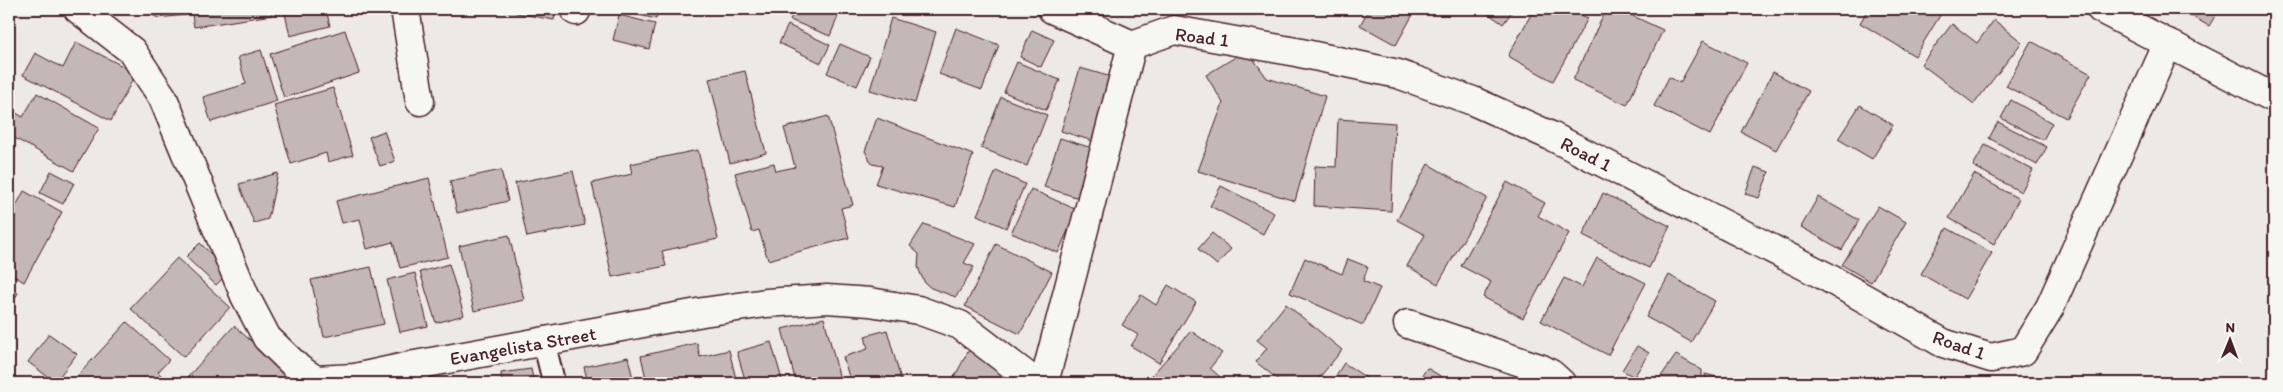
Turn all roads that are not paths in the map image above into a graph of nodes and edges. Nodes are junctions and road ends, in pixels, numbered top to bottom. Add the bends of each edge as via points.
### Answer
1 (78, 9) edge
2 (404, 9) edge
3 (1052, 9) edge
4 (2101, 9) edge
5 (2168, 43) junction
6 (1132, 45) junction
7 (2274, 98) edge
8 (420, 101) dead end
9 (1408, 324) dead end
10 (544, 343) junction
11 (417, 374) edge
12 (554, 383) edge
13 (1036, 383) edge
14 (1044, 383) edge
15 (1561, 383) edge

1 - 11 street, Evangelista Street via 132,51 163,98 245,296 267,338 299,369 316,380
2 - 8 street
3 - 6 street
4 - 5 street
5 - 6 street, Road 1 via 2050,307 2023,351 1991,358 1943,343 1826,276 1551,136 1473,101 1398,74 1174,30
5 - 7 street
6 - 14 street
9 - 15 street via 1542,369
10 - 11 street, Evangelista Street
10 - 12 lane
10 - 13 street, Evangelista Street via 766,303 827,299 870,302 918,310 960,324

